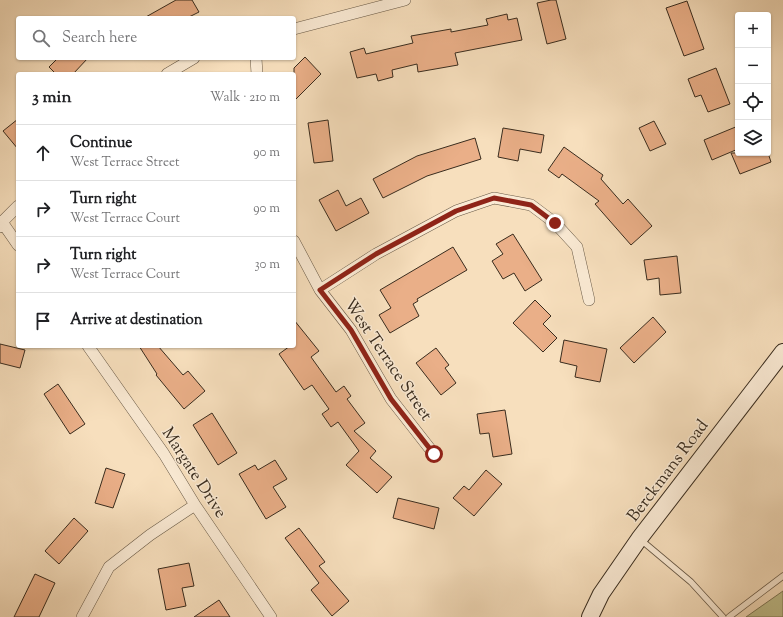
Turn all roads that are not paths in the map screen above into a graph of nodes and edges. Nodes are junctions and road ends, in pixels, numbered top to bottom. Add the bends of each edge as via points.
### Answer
1 (402, 0) edge
2 (296, 28) edge
3 (191, 60) edge
4 (256, 60) edge
5 (170, 72) edge
6 (256, 72) edge
7 (16, 208) edge
8 (1, 225) edge
9 (16, 243) edge
10 (296, 245) edge
11 (320, 290) junction
12 (589, 300) dead end
13 (89, 348) edge
14 (783, 352) edge
15 (434, 454) dead end
16 (195, 505) junction
17 (639, 539) junction
18 (783, 576) edge
19 (82, 617) edge
20 (271, 617) edge
21 (590, 617) edge
22 (723, 617) edge
23 (729, 617) edge

1 - 2 street
3 - 5 street
4 - 6 street
7 - 8 street
8 - 9 street
10 - 11 street, West Terrace Street
11 - 12 street via 376,254 456,211 494,198 531,205 555,223 577,247
11 - 15 street, West Terrace Street via 351,330 391,399
13 - 16 street, Margate Drive via 164,454
14 - 17 main road, Berckmans Road
16 - 19 street via 150,535 109,568
16 - 20 street, Margate Drive
17 - 21 main road, Berckmans Road via 601,594
17 - 22 lane via 691,582
18 - 23 lane

